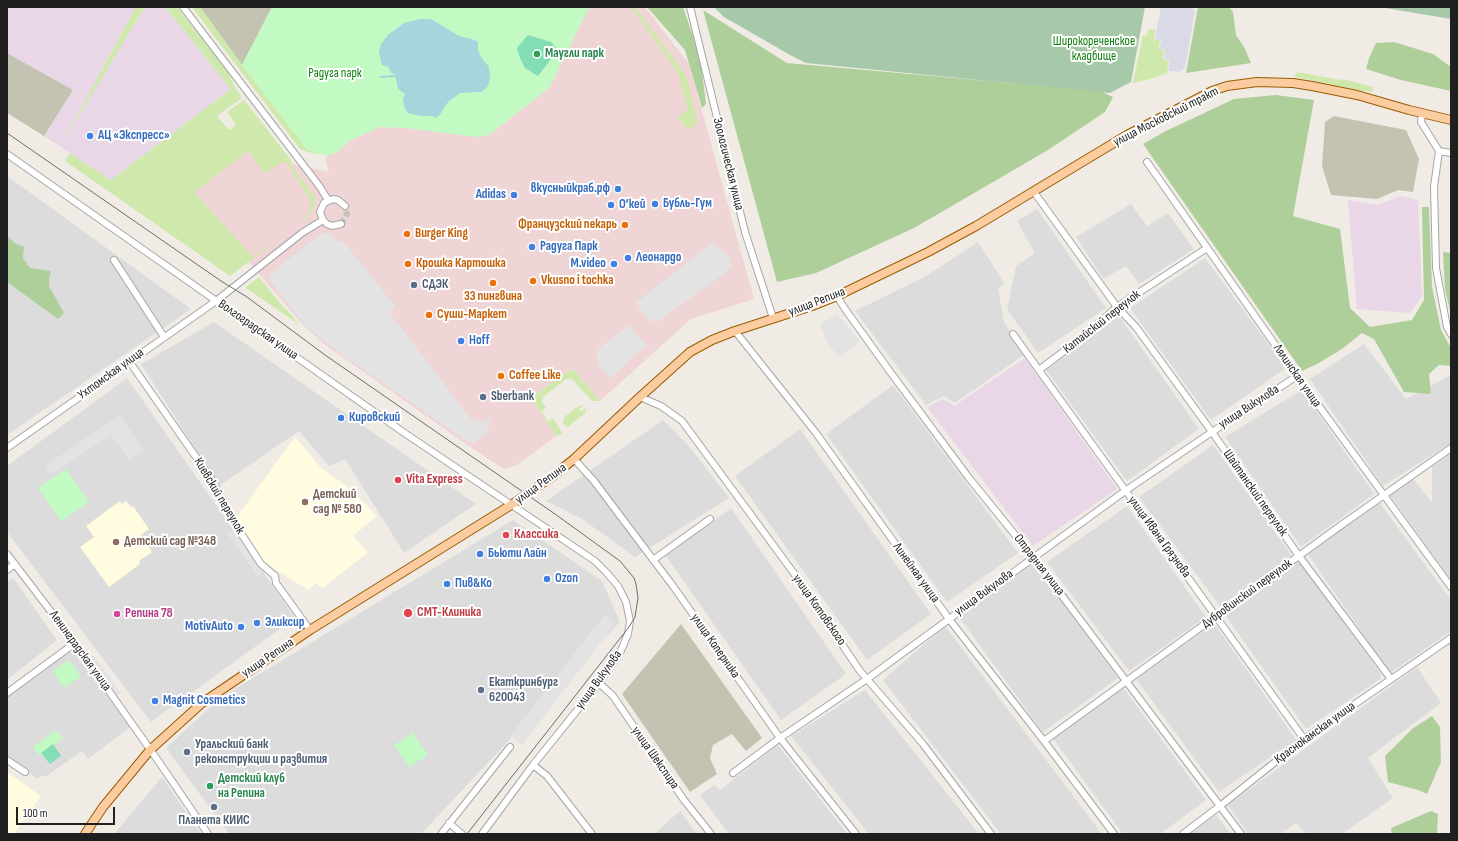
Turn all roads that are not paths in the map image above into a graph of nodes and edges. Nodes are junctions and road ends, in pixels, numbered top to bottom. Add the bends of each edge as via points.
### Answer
1 (183, 7) edge
2 (690, 7) edge
3 (1422, 113) junction
4 (1451, 120) edge
5 (1439, 151) junction
6 (1451, 153) edge
7 (7, 154) edge
8 (1147, 162) dead end
9 (1034, 192) junction
10 (328, 200) junction
11 (345, 206) dead end
12 (323, 220) junction
13 (341, 224) dead end
14 (1207, 248) junction
15 (114, 260) dead end
16 (837, 296) junction
17 (216, 300) junction
18 (1116, 307) junction
19 (773, 318) junction
20 (735, 331) junction
21 (1013, 334) dead end
22 (1451, 334) edge
23 (164, 336) junction
24 (129, 361) junction
25 (1039, 370) junction
26 (1297, 376) junction
27 (640, 397) junction
28 (1212, 432) junction
29 (7, 448) edge
30 (1451, 448) edge
31 (574, 459) junction
32 (1125, 491) junction
33 (1383, 495) junction
34 (511, 505) junction
35 (710, 520) dead end
36 (7, 554) edge
37 (1299, 556) junction
38 (1033, 557) junction
39 (653, 560) junction
40 (15, 564) junction
41 (7, 570) edge
42 (1451, 587) edge
43 (1216, 616) junction
44 (949, 619) junction
45 (310, 630) junction
46 (1451, 638) edge
47 (75, 643) junction
48 (867, 679) junction
49 (1391, 679) junction
50 (1128, 682) junction
51 (599, 683) junction
52 (7, 693) edge
53 (780, 738) junction
54 (1304, 739) junction
55 (1044, 741) junction
56 (510, 747) dead end
57 (150, 750) junction
58 (7, 760) edge
59 (533, 765) junction
60 (25, 772) dead end
61 (733, 773) dead end
62 (1220, 806) junction
63 (449, 823) junction
64 (85, 834) edge
65 (208, 834) edge
66 (441, 834) edge
67 (462, 834) edge
68 (482, 834) edge
69 (592, 834) edge
70 (711, 834) edge
71 (856, 834) edge
72 (991, 834) edge
73 (1114, 834) edge
74 (1183, 834) edge
75 (1241, 834) edge

1 - 10 street
2 - 19 street, Зоологическая улица via 745,232
3 - 4 main road, улица Московский тракт
3 - 5 street via 1421,122
3 - 9 main road, улица Московский тракт via 1357,95 1293,83 1257,82 1227,86 1212,91 1127,135
5 - 6 street
5 - 22 street via 1434,187 1436,268 1447,326
7 - 17 street, Волгоградская улица
8 - 14 street, Лялинская улица
9 - 16 main road, улица Репина via 928,252
9 - 18 street, Шайтанский переулок
10 - 11 street via 338,200
10 - 12 street via 320,212
12 - 13 street via 332,226
12 - 17 street, Ухтомская улица via 302,233
14 - 18 street, Катайский переулок
14 - 26 street, Лялинская улица
15 - 23 street
16 - 19 main road, улица Репина
16 - 38 street, Отрадная улица via 965,472
17 - 23 street, Ухтомская улица
17 - 34 street, Волгоградская улица
18 - 25 street, Катайский переулок
18 - 28 street, Шайтанский переулок via 1136,327
19 - 20 main road, улица Репина
20 - 27 main road, улица Репина via 690,352
20 - 44 street, Линейная улица via 816,433
21 - 25 street, улица Ивана Грязнова
23 - 24 street, Ухтомская улица
24 - 29 street, Ухтомская улица
24 - 45 street, Киевский переулок via 212,480 252,551 261,564 275,576 276,583
25 - 32 street, улица Ивана Грязнова
26 - 28 street, улица Викулова
26 - 33 street, Лялинская улица
27 - 31 main road, улица Репина
27 - 48 street, улица Котовского via 661,406 682,421 793,572
28 - 32 street, улица Викулова
28 - 37 street, Шайтанский переулок
30 - 33 street, Дубровинский переулок
31 - 34 main road, улица Репина
31 - 39 street, улица Коперника via 594,481
32 - 38 street, улица Викулова
32 - 43 street, улица Ивана Грязнова
33 - 37 street, Дубровинский переулок
33 - 42 street, Лялинская улица
34 - 45 main road, улица Репина
34 - 51 street, улица Викулова via 595,561 622,594 629,611 628,634 620,653
35 - 39 street
36 - 40 street, Ленинградская улица
37 - 43 street, Дубровинский переулок
37 - 49 street, Шайтанский переулок
38 - 44 street, улица Викулова
38 - 50 street, Отрадная улица
39 - 53 street, улица Коперника
40 - 41 street
40 - 47 street, Ленинградская улица
43 - 50 street, Дубровинский переулок
43 - 54 street, улица Ивана Грязнова
44 - 48 street, улица Викулова
44 - 55 street, Линейная улица
45 - 57 main road, улица Репина via 202,703
46 - 49 street, Краснокамская улица
47 - 52 street
47 - 57 street, Ленинградская улица
48 - 53 street, улица Викулова
48 - 72 street, улица Котовского via 923,744
49 - 54 street, Краснокамская улица
50 - 55 street, Дубровинский переулок
50 - 62 street, Отрадная улица
51 - 59 street, улица Викулова
51 - 70 street, улица Шекспира via 612,696 684,800
53 - 61 street, улица Викулова
53 - 71 street, улица Коперника
54 - 62 street, Краснокамская улица
55 - 73 street, Линейная улица
56 - 63 street
57 - 64 main road, улица Репина via 102,807
57 - 65 street, Ленинградская улица
58 - 60 street
59 - 68 street, улица Викулова
59 - 69 street via 547,776
62 - 74 street, Краснокамская улица
62 - 75 street, Отрадная улица
63 - 66 street
63 - 67 street

